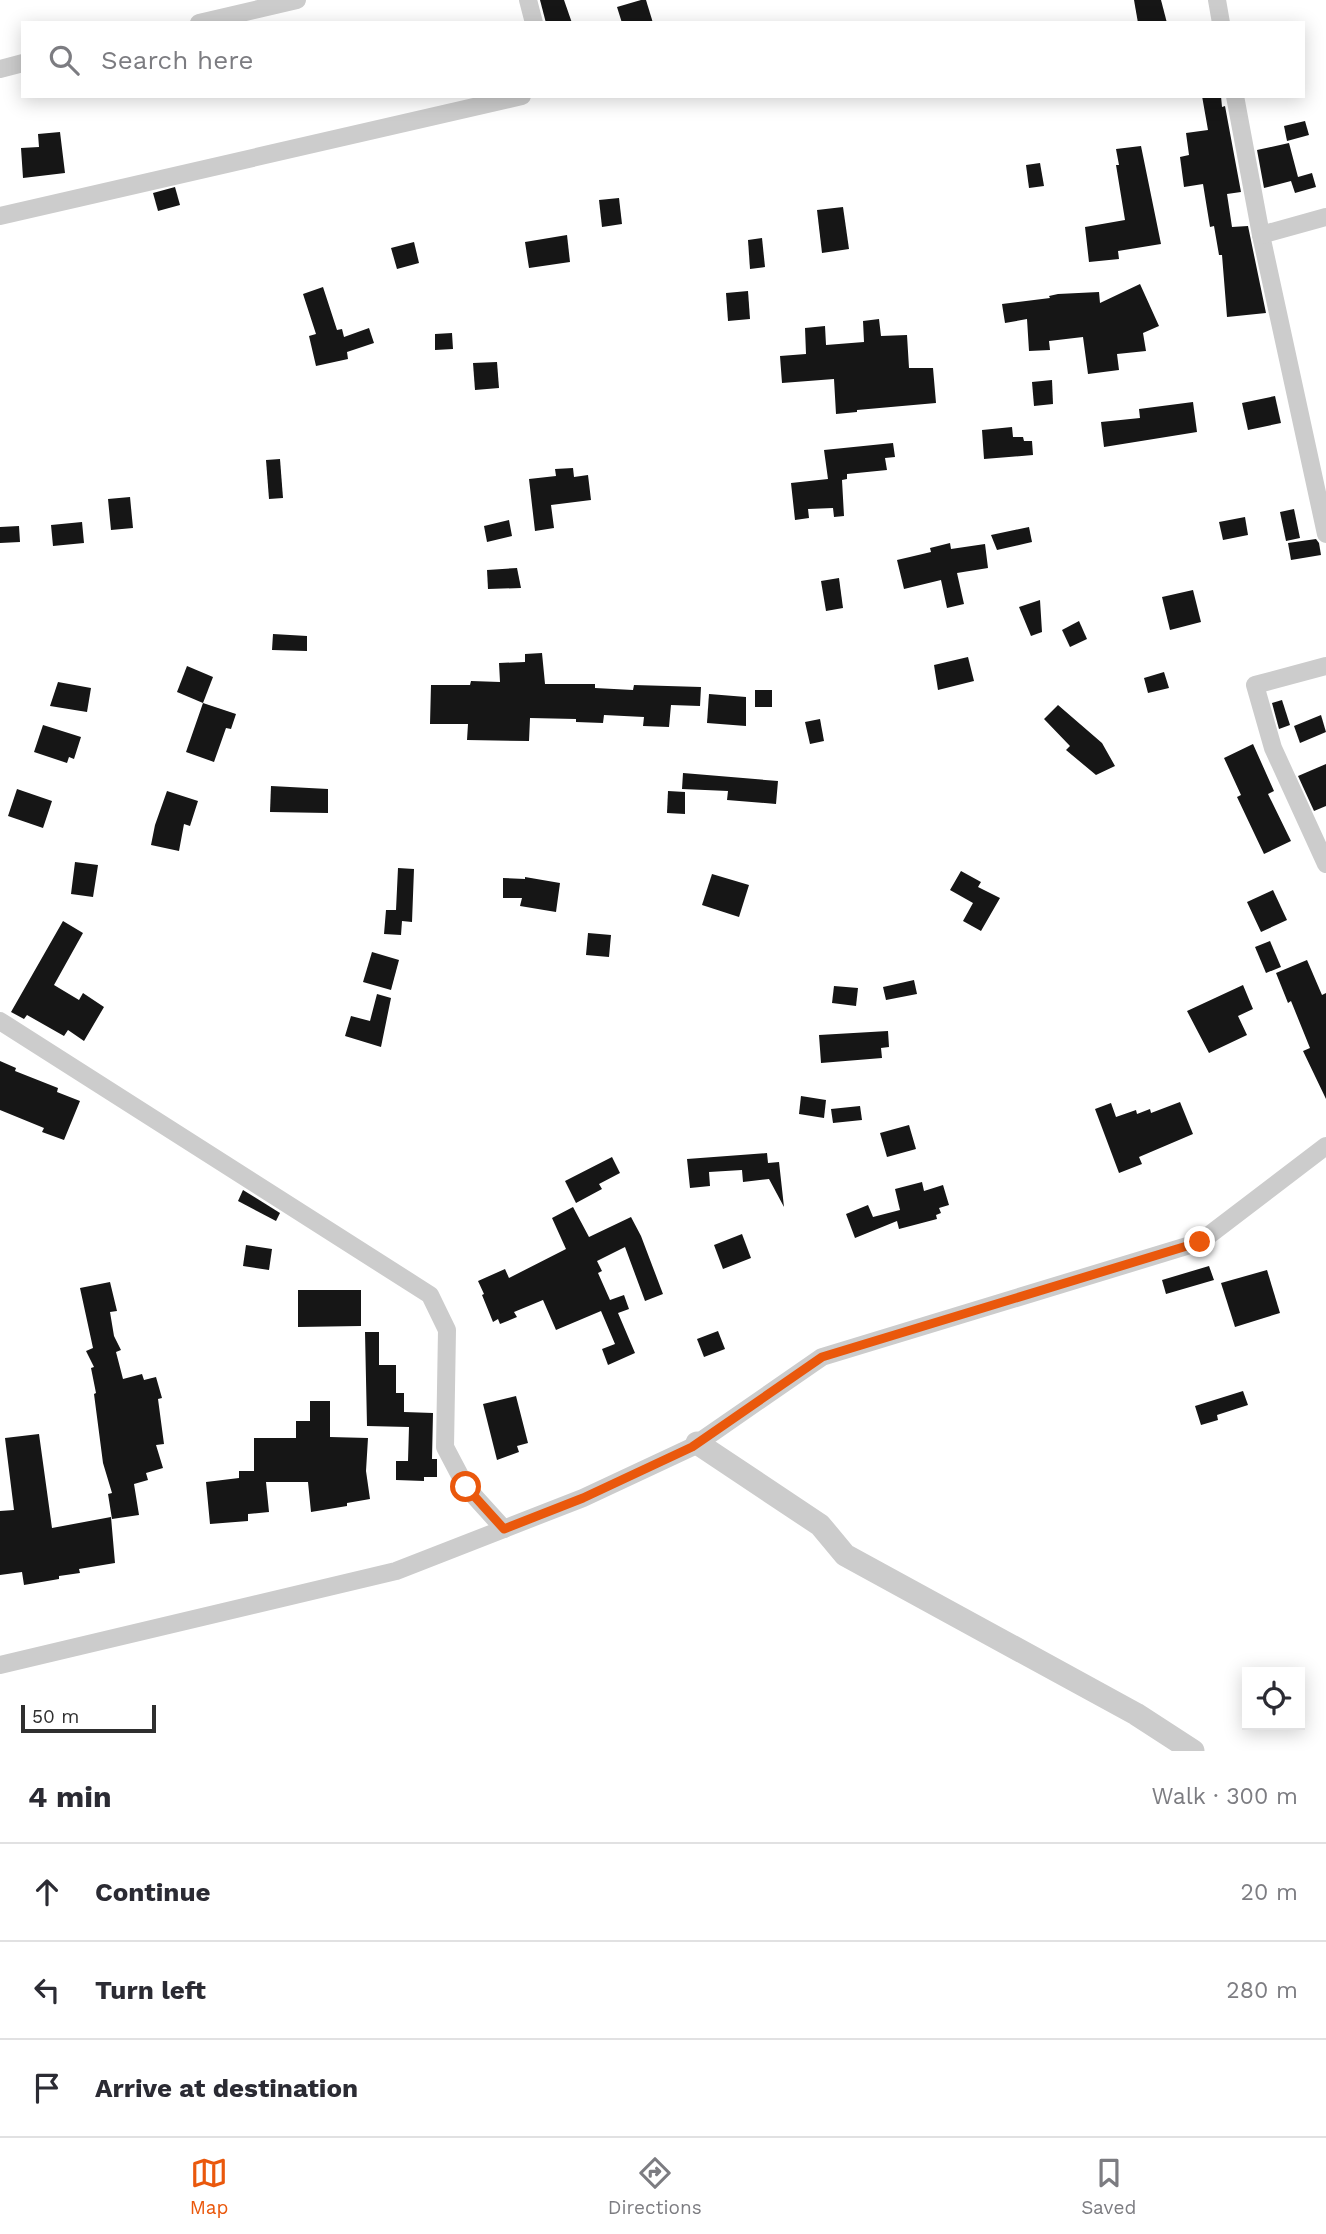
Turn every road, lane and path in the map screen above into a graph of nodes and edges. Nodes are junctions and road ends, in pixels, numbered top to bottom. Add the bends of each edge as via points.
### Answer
1 (297, 0) edge
2 (527, 0) edge
3 (1217, 0) edge
4 (208, 21) edge
5 (533, 21) edge
6 (1221, 21) edge
7 (21, 64) edge
8 (0, 69) edge
9 (513, 98) edge
10 (1235, 98) edge
11 (0, 216) edge
12 (1326, 216) edge
13 (1261, 234) junction
14 (1326, 534) edge
15 (1326, 666) edge
16 (1326, 864) edge
17 (0, 1021) edge
18 (1326, 1146) edge
19 (697, 1443) junction
20 (504, 1529) junction
21 (0, 1665) edge
22 (1193, 1751) edge

1 - 4 street
2 - 5 street
3 - 6 street
7 - 8 street
9 - 11 street
10 - 13 street
12 - 13 street
13 - 14 street
15 - 16 street via 1255,685 1273,748
17 - 20 street via 430,1295 447,1330 445,1447 466,1487
18 - 19 street via 1200,1242 822,1357
19 - 20 street via 583,1498
19 - 22 street via 820,1525 845,1555 1136,1714
20 - 21 street via 396,1571

